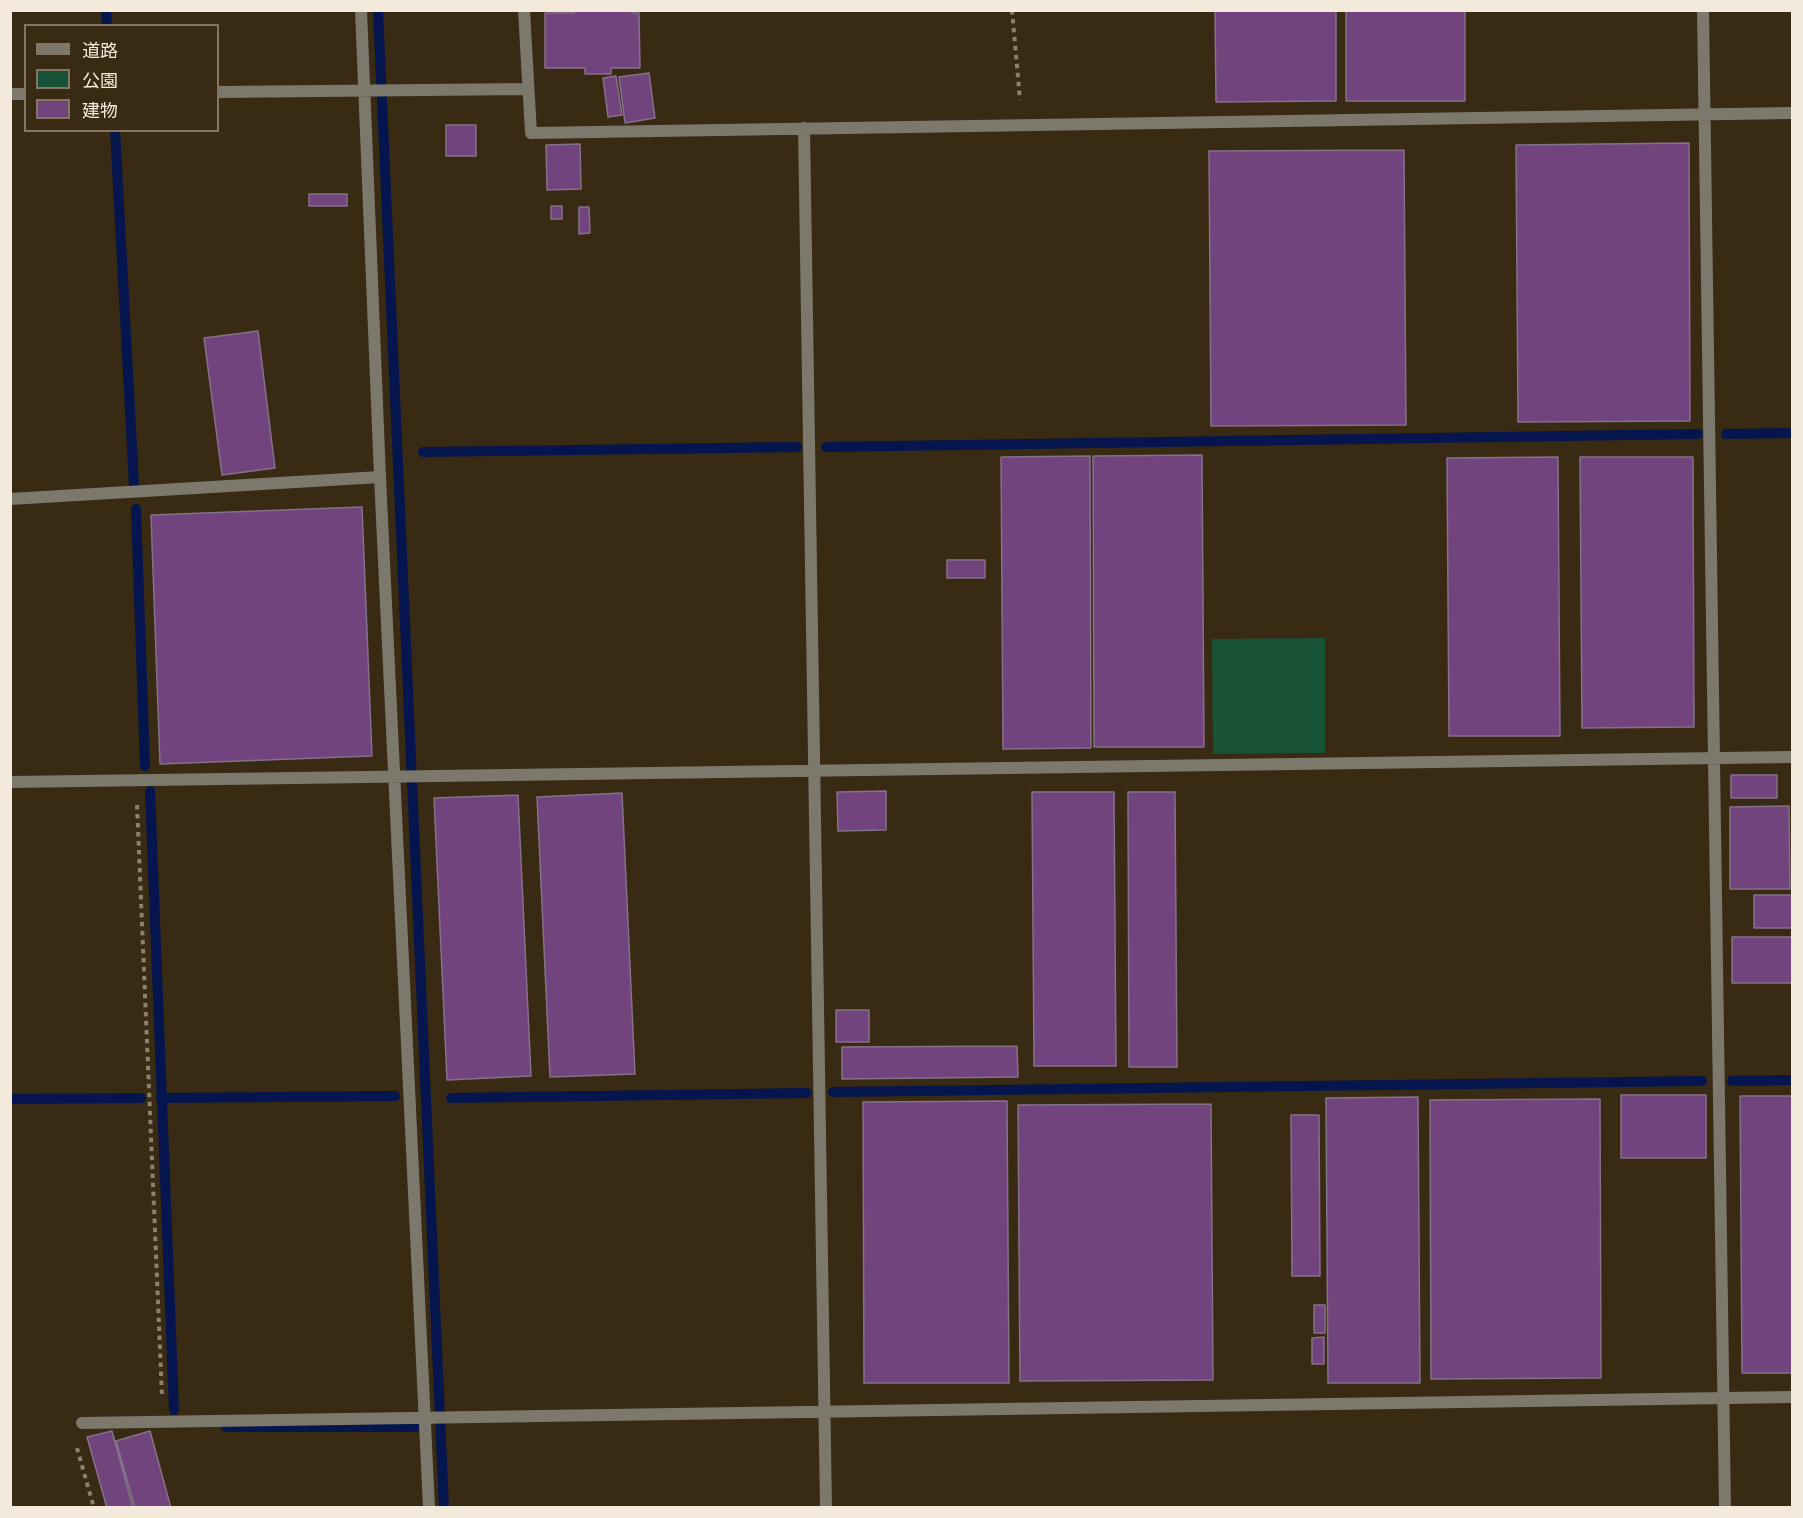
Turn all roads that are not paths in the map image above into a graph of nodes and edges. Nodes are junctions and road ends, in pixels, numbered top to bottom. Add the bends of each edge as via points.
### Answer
1 (361, 10) edge
2 (524, 10) edge
3 (1703, 10) edge
4 (527, 89) junction
5 (368, 91) junction
6 (219, 92) edge
7 (1792, 113) edge
8 (1704, 114) junction
9 (804, 128) junction
10 (380, 477) junction
11 (10, 499) edge
12 (1792, 757) edge
13 (1715, 758) junction
14 (814, 770) junction
15 (399, 776) junction
16 (10, 782) edge
17 (1724, 1397) junction
18 (1792, 1397) edge
19 (824, 1412) junction
20 (429, 1417) junction
21 (82, 1423) road end
22 (429, 1508) edge
23 (826, 1508) edge
24 (1725, 1508) edge

1 - 5 street
2 - 4 street
3 - 8 street
4 - 5 street
4 - 9 street via 531,133
5 - 6 street
5 - 10 street
7 - 8 street
8 - 9 street
8 - 13 street
9 - 14 street
10 - 11 street
10 - 15 street
12 - 13 street
13 - 14 street
13 - 17 street
14 - 15 street
14 - 19 street
15 - 16 street
15 - 20 street
17 - 18 street
17 - 19 street
17 - 24 street
19 - 20 street
19 - 23 street
20 - 21 street
20 - 22 street

